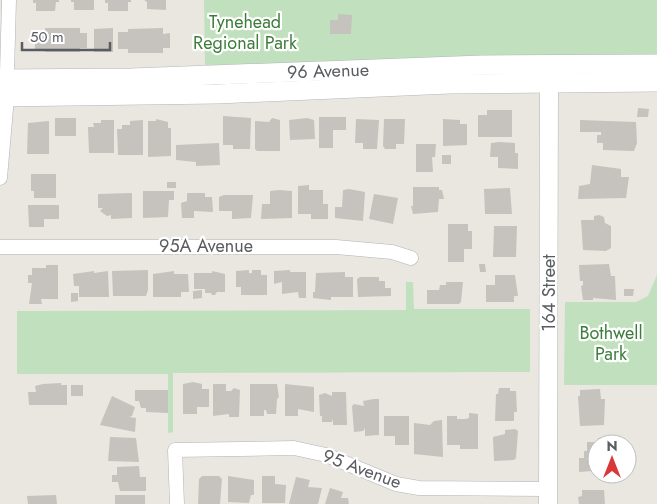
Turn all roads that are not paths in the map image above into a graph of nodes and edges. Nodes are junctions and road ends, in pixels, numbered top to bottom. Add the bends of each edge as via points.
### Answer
1 (9, 0) edge
2 (657, 64) edge
3 (576, 65) junction
4 (657, 82) edge
5 (549, 83) junction
6 (3, 88) edge
7 (0, 178) edge
8 (0, 247) edge
9 (411, 258) dead end
10 (548, 497) edge
11 (177, 504) edge

1 - 6 street
2 - 3 main road, 96 Avenue
3 - 5 main road
3 - 6 main road, 96 Avenue via 131,78
4 - 5 main road, 96 Avenue
5 - 6 main road, 96 Avenue via 218,94
5 - 10 street, 164 Street
6 - 7 street
8 - 9 street, 95A Avenue via 336,247 392,252
10 - 11 street, 95 Avenue via 419,488 389,481 326,455 294,448 175,450

